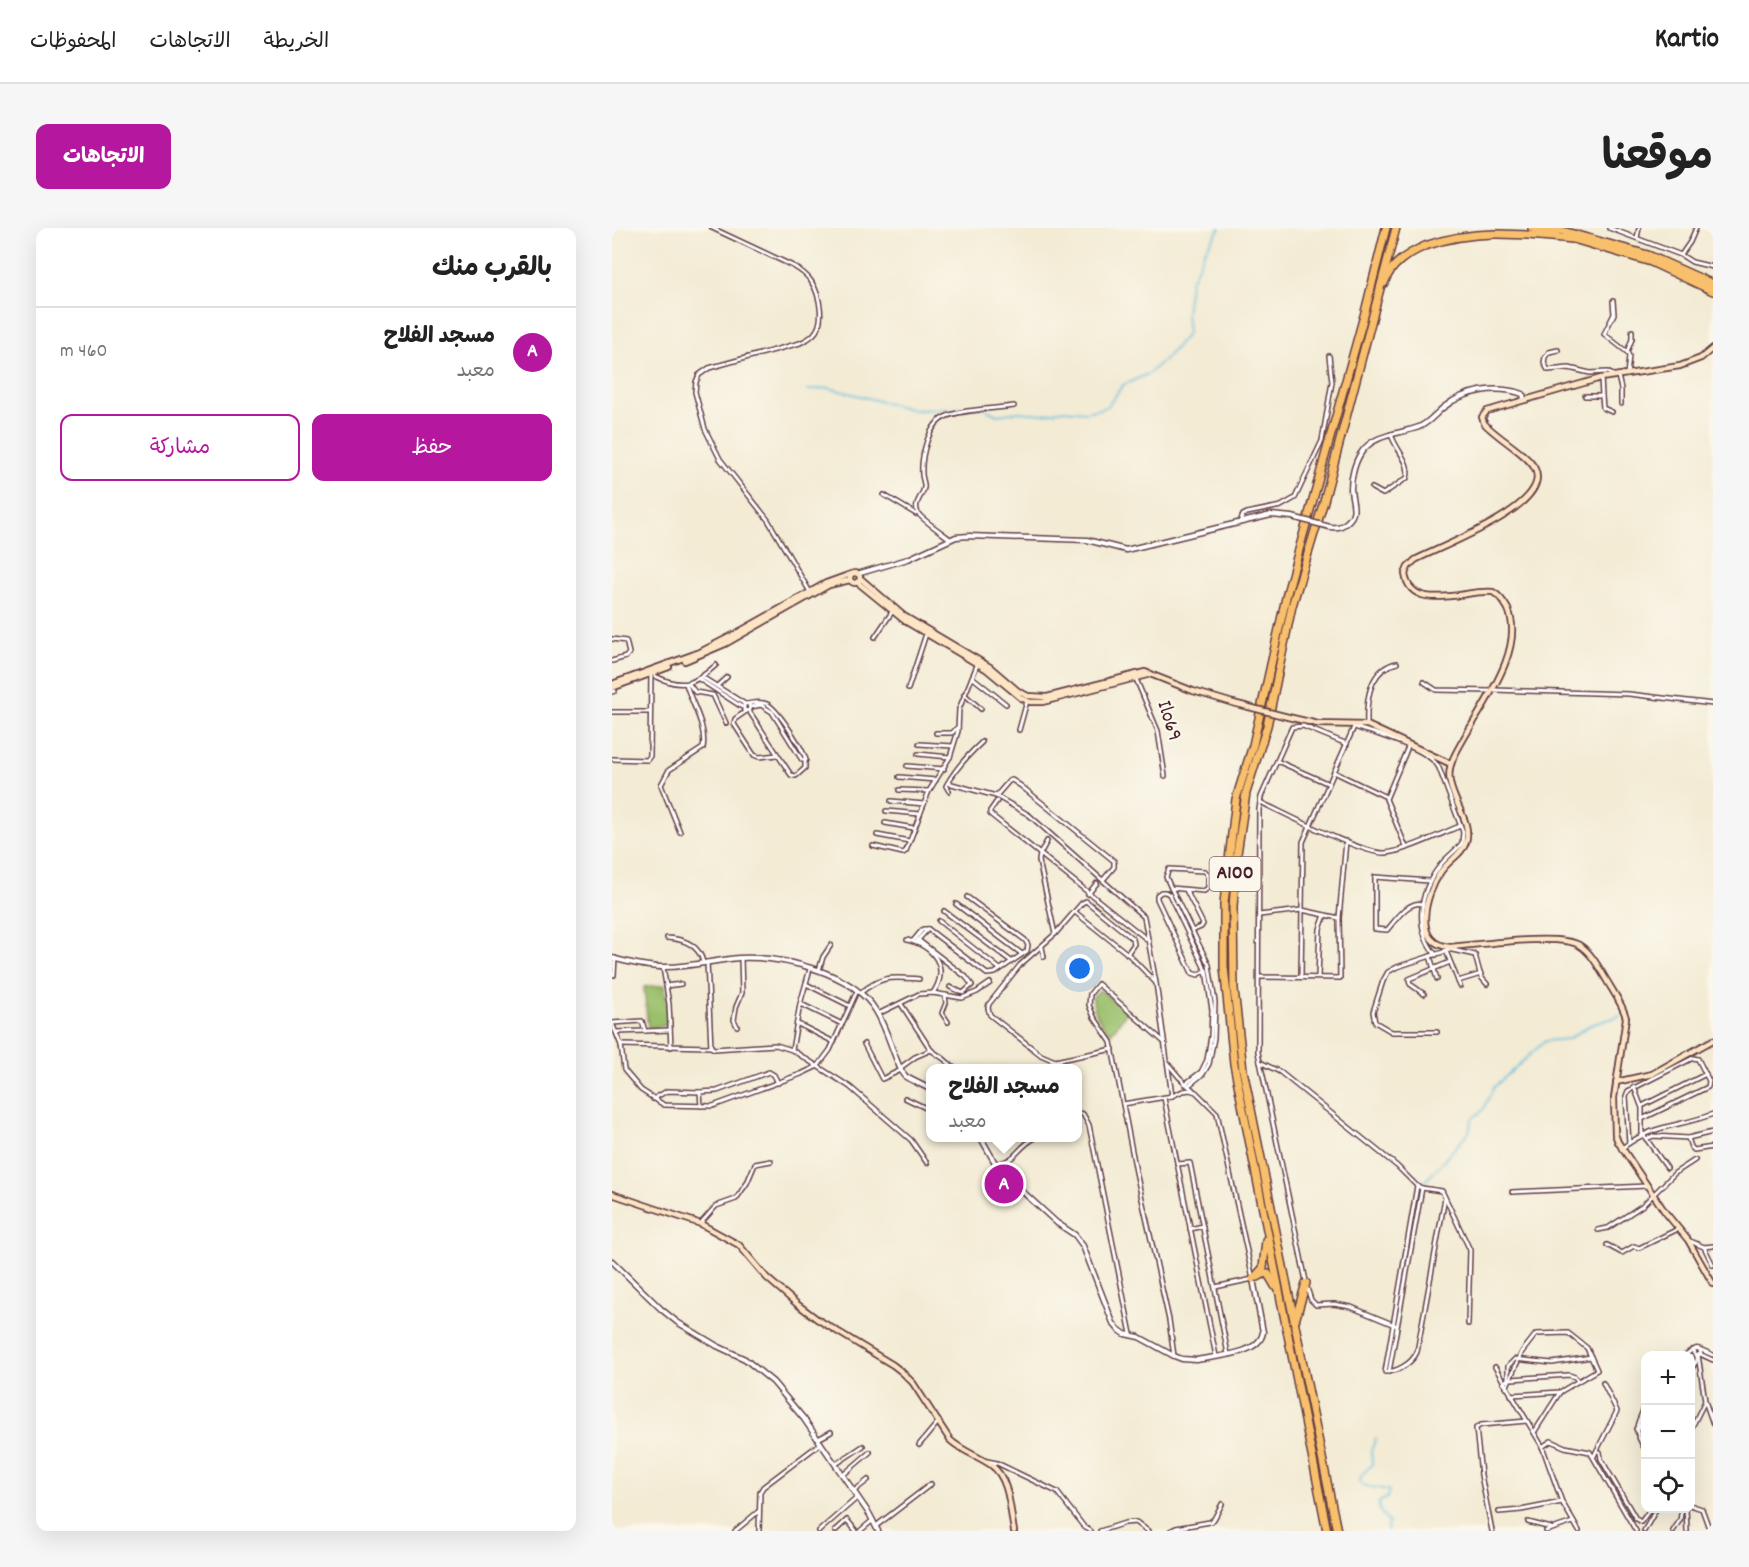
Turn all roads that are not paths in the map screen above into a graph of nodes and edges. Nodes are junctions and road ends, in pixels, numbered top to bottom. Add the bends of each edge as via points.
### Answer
1 (712, 228) edge
2 (1386, 228) edge
3 (1396, 228) edge
4 (1532, 228) edge
5 (1552, 228) edge
6 (1558, 228) edge
7 (1609, 228) edge
8 (1640, 228) edge
9 (1696, 228) edge
10 (1621, 230) edge
11 (1574, 237) junction
12 (1637, 238) junction
13 (1681, 255) junction
14 (1713, 267) edge
15 (1713, 285) edge
16 (1713, 291) edge
17 (1613, 301) dead end
18 (1374, 314) junction
19 (1632, 331) dead end
20 (1558, 350) dead end
21 (1712, 350) edge
22 (1627, 352) junction
23 (1329, 356) dead end
24 (1627, 375) junction
25 (1616, 376) junction
26 (1601, 378) junction
27 (1585, 396) dead end
28 (1602, 396) junction
29 (1524, 399) junction
30 (1621, 404) dead end
31 (1014, 406) dead end
32 (1612, 412) dead end
33 (1391, 434) junction
34 (1372, 488) dead end
35 (884, 495) dead end
36 (919, 515) junction
37 (1240, 522) junction
38 (950, 539) junction
39 (856, 577) junction
40 (810, 592) junction
41 (892, 612) junction
42 (926, 634) junction
43 (875, 637) dead end
44 (612, 639) edge
45 (613, 661) edge
46 (978, 662) junction
47 (1397, 663) dead end
48 (716, 665) dead end
49 (652, 673) junction
50 (1154, 674) junction
51 (972, 676) junction
52 (727, 677) dead end
53 (1136, 677) junction
54 (701, 678) junction
55 (1424, 682) dead end
56 (688, 684) junction
57 (717, 686) junction
58 (613, 689) edge
59 (908, 689) dead end
60 (1492, 691) junction
61 (726, 694) junction
62 (964, 694) junction
63 (1027, 701) junction
64 (1006, 704) dead end
65 (1713, 704) edge
66 (747, 707) junction
67 (981, 709) dead end
68 (612, 712) edge
69 (650, 712) junction
70 (726, 723) dead end
71 (1353, 725) junction
72 (1367, 725) junction
73 (958, 727) junction
74 (1019, 730) dead end
75 (936, 733) dead end
76 (981, 742) dead end
77 (919, 744) dead end
78 (1347, 744) junction
79 (954, 746) junction
80 (1408, 747) junction
81 (918, 754) dead end
82 (778, 755) junction
83 (950, 757) junction
84 (612, 759) edge
85 (1277, 761) junction
86 (1451, 764) junction
87 (907, 766) dead end
88 (944, 769) junction
89 (1335, 772) junction
90 (1165, 776) dead end
91 (899, 777) dead end
92 (936, 780) junction
93 (948, 783) junction
94 (1329, 784) junction
95 (899, 790) dead end
96 (929, 791) junction
97 (949, 791) dead end
98 (996, 796) junction
99 (1386, 797) junction
100 (891, 801) dead end
101 (997, 801) dead end
102 (1260, 802) junction
103 (924, 804) junction
104 (886, 811) dead end
105 (920, 814) junction
106 (885, 823) dead end
107 (1311, 825) junction
108 (1460, 826) junction
109 (914, 828) junction
110 (680, 832) dead end
111 (876, 835) dead end
112 (909, 841) junction
113 (1047, 841) dead end
114 (1346, 841) junction
115 (873, 846) dead end
116 (1406, 846) junction
117 (1040, 854) junction
118 (1103, 880) junction
119 (1430, 882) junction
120 (1097, 883) dead end
121 (1171, 888) junction
122 (1186, 890) junction
123 (1088, 894) junction
124 (967, 897) dead end
125 (956, 904) dead end
126 (1423, 904) junction
127 (1302, 910) junction
128 (944, 911) dead end
129 (1075, 912) junction
130 (1259, 915) junction
131 (1325, 915) junction
132 (1339, 918) junction
133 (939, 921) dead end
134 (1192, 931) junction
135 (1055, 934) junction
136 (668, 938) dead end
137 (907, 940) dead end
138 (1149, 941) junction
139 (916, 942) junction
140 (831, 945) dead end
141 (1042, 947) junction
142 (1448, 949) junction
143 (1022, 954) junction
144 (1127, 954) junction
145 (1436, 955) junction
146 (1430, 956) junction
147 (1044, 957) dead end
148 (613, 958) edge
149 (741, 958) junction
150 (1011, 961) junction
151 (706, 962) junction
152 (1450, 962) junction
153 (663, 967) junction
154 (1434, 968) junction
155 (810, 969) junction
156 (1000, 969) junction
157 (1207, 970) junction
158 (819, 972) junction
159 (1481, 974) junction
160 (612, 975) edge
161 (1259, 977) junction
162 (1301, 977) junction
163 (1318, 977) junction
164 (919, 979) dead end
165 (1437, 979) dead end
166 (1458, 981) junction
167 (990, 983) dead end
168 (1156, 983) junction
169 (681, 984) dead end
170 (806, 984) junction
171 (1486, 984) dead end
172 (666, 986) junction
173 (1460, 986) dead end
174 (950, 987) dead end
175 (858, 992) junction
176 (933, 993) junction
177 (1424, 994) dead end
178 (945, 995) junction
179 (900, 1003) junction
180 (800, 1004) junction
181 (850, 1006) junction
182 (878, 1014) junction
183 (948, 1022) dead end
184 (612, 1023) edge
185 (798, 1024) junction
186 (842, 1024) junction
187 (737, 1026) dead end
188 (670, 1030) junction
189 (645, 1031) junction
190 (616, 1032) junction
191 (1437, 1032) dead end
192 (1713, 1040) edge
193 (834, 1042) junction
194 (1164, 1042) junction
195 (864, 1044) dead end
196 (621, 1045) junction
197 (671, 1047) junction
198 (711, 1047) junction
199 (792, 1050) junction
200 (931, 1050) junction
201 (1113, 1050) junction
202 (1167, 1060) junction
203 (1260, 1062) junction
204 (950, 1064) edge
205 (818, 1066) junction
206 (900, 1069) junction
207 (1706, 1074) junction
208 (1179, 1077) junction
209 (1170, 1082) junction
210 (1616, 1082) junction
211 (778, 1083) junction
212 (1186, 1085) junction
213 (926, 1087) edge
214 (1634, 1087) junction
215 (1194, 1091) junction
216 (700, 1092) junction
217 (1172, 1096) junction
218 (905, 1098) dead end
219 (1164, 1098) junction
220 (653, 1099) junction
221 (1123, 1104) junction
222 (701, 1106) junction
223 (1642, 1106) junction
224 (926, 1108) edge
225 (1082, 1114) edge
226 (1713, 1114) edge
227 (1642, 1119) junction
228 (1713, 1131) edge
229 (1643, 1135) junction
230 (1688, 1138) junction
231 (1646, 1139) junction
232 (984, 1142) edge
233 (1028, 1142) edge
234 (1629, 1143) junction
235 (1713, 1147) edge
236 (1622, 1149) junction
237 (1695, 1160) dead end
238 (771, 1161) dead end
239 (927, 1163) dead end
240 (996, 1164) junction
241 (1177, 1164) junction
242 (1667, 1168) dead end
243 (1647, 1185) junction
244 (1417, 1186) junction
245 (1422, 1188) junction
246 (1512, 1192) dead end
247 (612, 1194) edge
248 (1654, 1196) junction
249 (1445, 1198) junction
250 (701, 1224) junction
251 (1203, 1226) junction
252 (1190, 1229) junction
253 (1266, 1229) junction
254 (1678, 1229) junction
255 (1598, 1230) dead end
256 (1688, 1240) junction
257 (1607, 1245) dead end
258 (1713, 1246) edge
259 (1704, 1247) junction
260 (612, 1261) edge
261 (1713, 1265) edge
262 (1253, 1279) junction
263 (1306, 1282) junction
264 (1713, 1284) edge
265 (1215, 1287) junction
266 (1281, 1302) junction
267 (1295, 1323) junction
268 (1468, 1324) dead end
269 (1395, 1325) junction
270 (1131, 1334) junction
271 (1696, 1353) edge
272 (1227, 1354) junction
273 (1713, 1354) edge
274 (1174, 1356) junction
275 (1216, 1356) junction
276 (1591, 1357) junction
277 (1519, 1360) junction
278 (1713, 1360) edge
279 (1496, 1367) dead end
280 (1511, 1378) junction
281 (1578, 1381) junction
282 (1503, 1383) junction
283 (1603, 1383) dead end
284 (1506, 1388) junction
285 (1560, 1392) junction
286 (1510, 1395) junction
287 (1705, 1401) junction
288 (1645, 1405) edge
289 (939, 1421) junction
290 (1527, 1421) junction
291 (1695, 1421) edge
292 (1641, 1423) edge
293 (1713, 1424) edge
294 (1636, 1429) junction
295 (1535, 1431) junction
296 (831, 1432) dead end
297 (1641, 1440) edge
298 (819, 1441) junction
299 (919, 1445) dead end
300 (863, 1446) dead end
301 (1542, 1447) junction
302 (870, 1452) dead end
303 (1600, 1452) dead end
304 (1594, 1456) junction
305 (982, 1460) junction
306 (836, 1464) junction
307 (843, 1475) junction
308 (868, 1480) dead end
309 (931, 1484) dead end
310 (854, 1491) junction
311 (858, 1497) junction
312 (1562, 1502) junction
313 (1222, 1504) dead end
314 (1695, 1506) edge
315 (759, 1511) junction
316 (1499, 1512) dead end
317 (1648, 1513) edge
318 (1655, 1513) edge
319 (1683, 1513) edge
320 (1685, 1513) edge
321 (873, 1520) junction
322 (1574, 1521) junction
323 (1528, 1522) dead end
324 (1551, 1528) junction
325 (877, 1529) edge
326 (735, 1531) edge
327 (759, 1531) edge
328 (819, 1531) edge
329 (835, 1531) edge
330 (858, 1531) edge
331 (1014, 1531) edge
332 (1091, 1531) edge
333 (1100, 1531) edge
334 (1148, 1531) edge
335 (1170, 1531) edge
336 (1327, 1531) edge
337 (1337, 1531) edge
338 (1492, 1531) edge
339 (1546, 1531) edge
340 (1579, 1531) edge
341 (1636, 1531) edge
342 (1644, 1531) edge
343 (1673, 1531) edge
344 (1687, 1531) edge
345 (1710, 1531) edge

1 - 40 street via 804,273 820,304 819,324 810,338 709,368 699,375 695,392 705,429 720,459 768,520
2 - 253 highway, A100 via 1287,592 1253,745 1236,799 1228,855 1223,952 1229,1029
3 - 18 highway, A100
4 - 11 highway
5 - 11 highway
6 - 11 highway
7 - 10 street
8 - 12 street
9 - 13 street
10 - 12 street
11 - 15 highway via 1648,255
11 - 16 highway via 1651,262
11 - 18 highway via 1474,233 1432,244 1394,267
12 - 13 street
13 - 14 street
17 - 22 street via 1614,314 1604,334
18 - 267 highway, A100 via 1292,606 1267,726 1246,793 1234,881 1233,962 1241,1056
19 - 22 street
20 - 25 street via 1549,351 1545,357 1548,369 1607,372
21 - 24 main road via 1680,366
22 - 24 street
23 - 37 street via 1332,382 1322,441 1295,498 1281,506 1247,513
24 - 25 main road
25 - 26 main road
25 - 30 street
26 - 28 street
26 - 29 main road
27 - 28 street
28 - 32 street via 1603,408
29 - 33 street via 1523,394 1514,391 1474,393 1446,405 1419,427
29 - 60 main road via 1491,409 1482,417 1490,430 1534,466 1538,476 1533,490 1503,516 1415,560 1406,574 1408,585 1418,595 1493,592 1502,599 1511,617 1512,638
31 - 36 street via 946,417 933,426 923,465 924,486 916,504
33 - 34 street via 1408,467 1407,478 1383,494
33 - 37 street, bridge via 1362,451 1351,484 1354,513 1344,525 1330,527 1271,515
35 - 36 street
36 - 38 street
37 - 38 street via 1126,550 1087,540 969,536
38 - 39 street
39 - 40 main road via 832,580
39 - 41 main road
39 - 46 main road via 904,616
39 - 49 main road via 829,585 717,648
40 - 58 main road via 708,648
41 - 42 main road
41 - 43 street
42 - 46 main road
42 - 59 street
44 - 45 street via 626,640 628,653
46 - 50 main road via 1022,693 1036,698 1141,672
46 - 51 street
46 - 63 main road
47 - 72 street via 1385,667 1372,680
48 - 54 street
49 - 56 street via 666,681
49 - 58 main road
49 - 69 street
50 - 53 main road
50 - 71 main road, bridge via 1233,703 1318,724
51 - 62 street
51 - 64 street
52 - 57 street
53 - 63 main road via 1043,702
53 - 90 street, Ilo69 via 1158,731
54 - 56 street
54 - 57 street
54 - 61 street
55 - 60 street via 1436,690
56 - 70 street via 695,692 713,695
56 - 110 street via 701,723 703,748 669,770 661,785
57 - 61 street
60 - 65 street via 1629,694
60 - 86 main road
61 - 66 street
62 - 67 street
62 - 73 street
63 - 74 street
66 - 82 street
66 - 82 street via 734,724 752,754 759,758
66 - 82 street via 763,706 776,715 805,760 804,769 793,776
68 - 69 street
69 - 84 street via 650,758
71 - 72 main road
71 - 78 street
71 - 80 street
72 - 86 main road
73 - 75 street via 952,733
73 - 79 street
76 - 93 street
77 - 79 street
78 - 85 street via 1294,726
78 - 89 street
79 - 83 street
80 - 99 street
80 - 108 street via 1436,763
81 - 83 street
83 - 88 street
85 - 94 street
85 - 102 street
86 - 142 main road via 1449,781 1467,828 1467,840 1436,879 1425,921 1430,938
87 - 88 street
88 - 92 street
89 - 94 street
89 - 99 street
91 - 92 street
92 - 96 street
93 - 97 street
93 - 98 street
94 - 107 street
95 - 96 street
96 - 103 street
98 - 118 street via 1029,816
98 - 118 street via 1012,780 1066,821 1113,861 1114,867
99 - 116 street
100 - 103 street
101 - 117 street via 990,814
102 - 107 street
102 - 130 street
103 - 105 street
104 - 105 street
105 - 109 street
106 - 109 street
107 - 114 street
107 - 127 street via 1303,845
108 - 116 street
108 - 119 street via 1462,843
109 - 112 street
111 - 112 street
112 - 115 street via 904,853
113 - 117 street
114 - 116 street via 1377,853
114 - 132 street
117 - 123 street
117 - 135 street
118 - 138 street via 1144,918
119 - 126 street
119 - 126 street via 1375,877 1375,929 1387,930 1410,905
120 - 123 street
121 - 122 street
121 - 122 street via 1169,869 1208,873 1207,890
121 - 134 street
122 - 134 street via 1203,924
123 - 138 street
124 - 143 street via 1027,942 1028,948
125 - 143 street
126 - 145 street via 1423,933
127 - 130 street
127 - 131 street
127 - 162 street
128 - 150 street
129 - 135 street
129 - 144 street
129 - 144 street via 1082,903 1089,902 1133,939
130 - 161 street
131 - 132 street
131 - 163 street via 1320,929
132 - 163 street via 1340,978
133 - 156 street
134 - 157 street
135 - 141 street
136 - 151 street via 693,945
137 - 139 street
138 - 168 street
139 - 156 street via 923,929 928,929 987,974
139 - 174 street via 972,983 963,993
139 - 176 street via 935,957 940,967 941,978
140 - 158 street
141 - 147 street
141 - 201 street via 1020,965 989,1004 990,1015 1050,1060
142 - 145 street
142 - 152 street
142 - 159 street via 1475,955
142 - 210 main road via 1561,940 1584,949 1626,1014
143 - 150 street
144 - 168 street
145 - 146 street
146 - 154 street
146 - 191 street via 1389,972 1373,1017 1379,1026 1392,1032
148 - 153 street
148 - 160 street
149 - 151 street
149 - 155 street via 782,961
149 - 187 street via 742,993 734,1020
150 - 156 street
151 - 153 street
151 - 198 street
152 - 154 street
152 - 166 street
153 - 172 street
154 - 165 street
154 - 177 street via 1409,980
155 - 158 street
155 - 170 street
157 - 157 street via 1169,894 1161,892 1158,899 1192,973
157 - 212 street via 1215,1002 1211,1054 1205,1071
158 - 175 street via 838,978
159 - 166 street
159 - 171 street
161 - 162 street
161 - 203 street
162 - 163 street
164 - 175 street via 885,978
166 - 173 street
167 - 178 street via 962,998
168 - 194 street
169 - 172 street
170 - 180 street
170 - 181 street
172 - 188 street
175 - 181 street
175 - 182 street
176 - 178 street
176 - 179 street via 919,994
178 - 183 street via 942,1013
179 - 182 street
179 - 200 street
180 - 185 street
180 - 186 street
181 - 186 street
182 - 206 street
184 - 189 street via 642,1021
184 - 190 street
185 - 193 street
185 - 199 street
186 - 193 street
188 - 189 street
188 - 197 street
189 - 190 street
190 - 196 street
192 - 210 main road via 1652,1074
193 - 205 street
194 - 201 street via 1098,984 1090,994 1089,1005
194 - 202 street
195 - 206 street via 882,1079
196 - 197 street
196 - 220 street via 627,1076
197 - 198 street
198 - 199 street via 776,1045
199 - 205 street
200 - 204 street
200 - 206 street
201 - 221 street
202 - 208 street
202 - 209 street
203 - 244 street via 1281,1072
203 - 263 street
205 - 211 street
205 - 239 street via 850,1087 911,1140
206 - 213 street via 906,1077
207 - 214 street via 1694,1058
207 - 223 street
207 - 227 street via 1708,1087
208 - 209 street
208 - 212 street
209 - 217 street
210 - 236 main road via 1615,1134
211 - 216 street via 769,1072 717,1091
211 - 222 street via 721,1104
212 - 215 street
214 - 223 street
214 - 234 street via 1626,1096
215 - 217 street
215 - 262 street via 1219,1116
216 - 220 street via 668,1091
216 - 222 street
217 - 219 street
218 - 224 street
219 - 221 street
219 - 241 street
220 - 222 street via 664,1105
221 - 274 street
223 - 227 street
225 - 270 street via 1089,1125
226 - 229 street
227 - 229 street
228 - 230 street
229 - 231 street
229 - 234 street
230 - 231 street
230 - 235 street via 1694,1150
231 - 242 street
232 - 240 street
233 - 240 street via 1011,1160
234 - 236 street
236 - 243 main road
237 - 248 street via 1672,1175
238 - 250 street via 755,1164 736,1199 717,1206
240 - 270 street via 1057,1223 1075,1235 1113,1323
241 - 251 street via 1190,1163
241 - 252 street
243 - 246 street
243 - 248 main road
244 - 245 street
244 - 269 street
245 - 249 street via 1440,1190
245 - 269 street
247 - 250 main road
248 - 254 main road
248 - 255 street via 1608,1228
249 - 268 street via 1470,1250
249 - 269 street via 1417,1352 1410,1362 1387,1372
250 - 289 main road via 739,1245 781,1290 817,1319 894,1365 913,1383
251 - 252 street
251 - 265 street
252 - 275 street
253 - 262 highway via 1263,1268
253 - 266 highway, A100
254 - 256 main road
254 - 257 street via 1622,1253
256 - 259 street
256 - 264 main road
258 - 259 street
259 - 261 street
260 - 298 street via 676,1322 758,1368 786,1396
262 - 265 street
262 - 266 highway via 1268,1274
262 - 272 street via 1262,1339 1254,1347
263 - 267 highway
263 - 269 street via 1316,1305 1345,1305
265 - 272 street
266 - 336 highway, A100
267 - 337 highway, A100
270 - 274 street
271 - 273 street
271 - 278 street
271 - 287 street
272 - 275 street
274 - 275 street via 1197,1360
276 - 277 street via 1552,1363
276 - 277 street via 1587,1348 1568,1333 1536,1334
276 - 281 street via 1597,1370
277 - 280 street
277 - 282 street via 1508,1366 1508,1379
279 - 282 street
280 - 281 street via 1569,1375
280 - 284 street
281 - 285 street
282 - 284 street
283 - 304 street via 1617,1412
284 - 286 street
285 - 286 street
285 - 295 street
286 - 290 street
287 - 291 street
287 - 293 street
288 - 294 street
289 - 299 street
289 - 305 main road via 956,1445
290 - 295 street
290 - 338 street via 1476,1428
292 - 294 street
294 - 297 street
295 - 301 street
296 - 298 street
298 - 306 street
298 - 315 street via 763,1487
300 - 306 street
301 - 304 street via 1551,1441
301 - 312 street
302 - 307 street
303 - 317 street via 1636,1519 1641,1522
304 - 341 street
305 - 331 main road via 993,1466 1003,1481
305 - 332 street via 997,1463 1057,1492
306 - 307 street
307 - 310 street
308 - 310 street
309 - 325 street
310 - 311 street
311 - 321 street
311 - 328 street
312 - 316 street
312 - 322 street
313 - 335 street via 1210,1522
314 - 345 street via 1703,1510
315 - 326 street
315 - 327 street
318 - 342 street
319 - 343 street
320 - 344 street
321 - 325 street
321 - 330 street
322 - 324 street
322 - 340 street
323 - 324 street
324 - 339 street
329 - 330 street via 847,1520
333 - 334 street via 1136,1522

